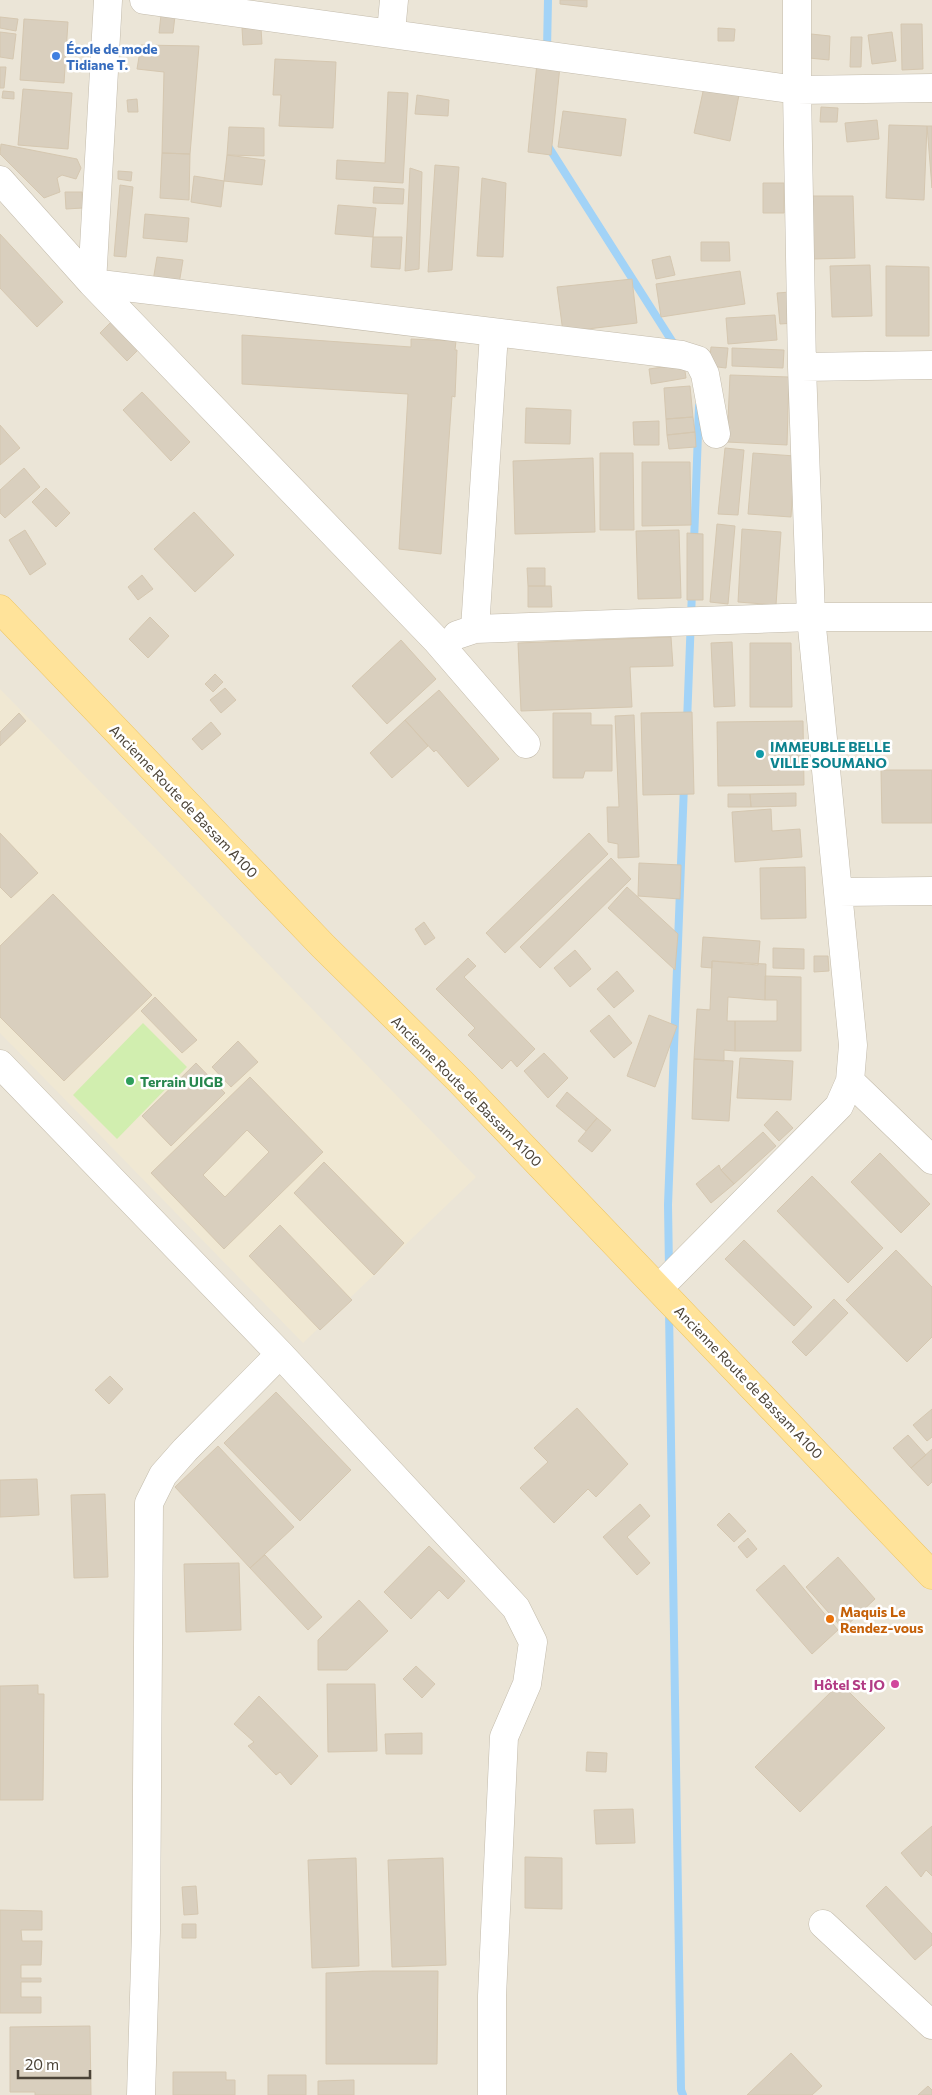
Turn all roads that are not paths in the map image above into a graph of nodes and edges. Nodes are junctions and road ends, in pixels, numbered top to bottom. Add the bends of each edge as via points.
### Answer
1 (108, 0) edge
2 (144, 0) edge
3 (394, 0) edge
4 (797, 0) edge
5 (391, 32) junction
6 (932, 88) edge
7 (797, 90) junction
8 (0, 180) edge
9 (92, 283) junction
10 (494, 333) junction
11 (932, 365) edge
12 (802, 367) junction
13 (716, 434) dead end
14 (0, 609) edge
15 (811, 617) junction
16 (932, 617) edge
17 (475, 629) junction
18 (437, 641) junction
19 (526, 744) dead end
20 (932, 891) edge
21 (839, 892) junction
22 (0, 1064) edge
23 (850, 1081) junction
24 (932, 1160) edge
25 (659, 1288) junction
26 (280, 1354) junction
27 (932, 1575) edge
28 (823, 1924) dead end
29 (932, 2025) edge
30 (141, 2095) edge
31 (492, 2095) edge

1 - 9 street
2 - 5 street
3 - 5 street
4 - 7 street
5 - 7 street
6 - 7 street
7 - 12 street
8 - 9 street
9 - 10 street
9 - 18 street
10 - 13 street via 682,355 698,360 705,374
10 - 17 street
11 - 12 street
12 - 15 street
14 - 25 main road, Ancienne Route de Bassam A100 via 323,946 460,1081
15 - 16 street
15 - 17 street
15 - 21 street
17 - 18 street
18 - 19 street
20 - 21 street
21 - 23 street via 853,1045
22 - 26 street
23 - 24 street
23 - 25 street via 839,1106
25 - 27 main road, Ancienne Route de Bassam A100
26 - 30 street via 163,1474 149,1503 146,1932
26 - 31 street via 516,1608 533,1642 527,1684 504,1737 492,1996
28 - 29 street

